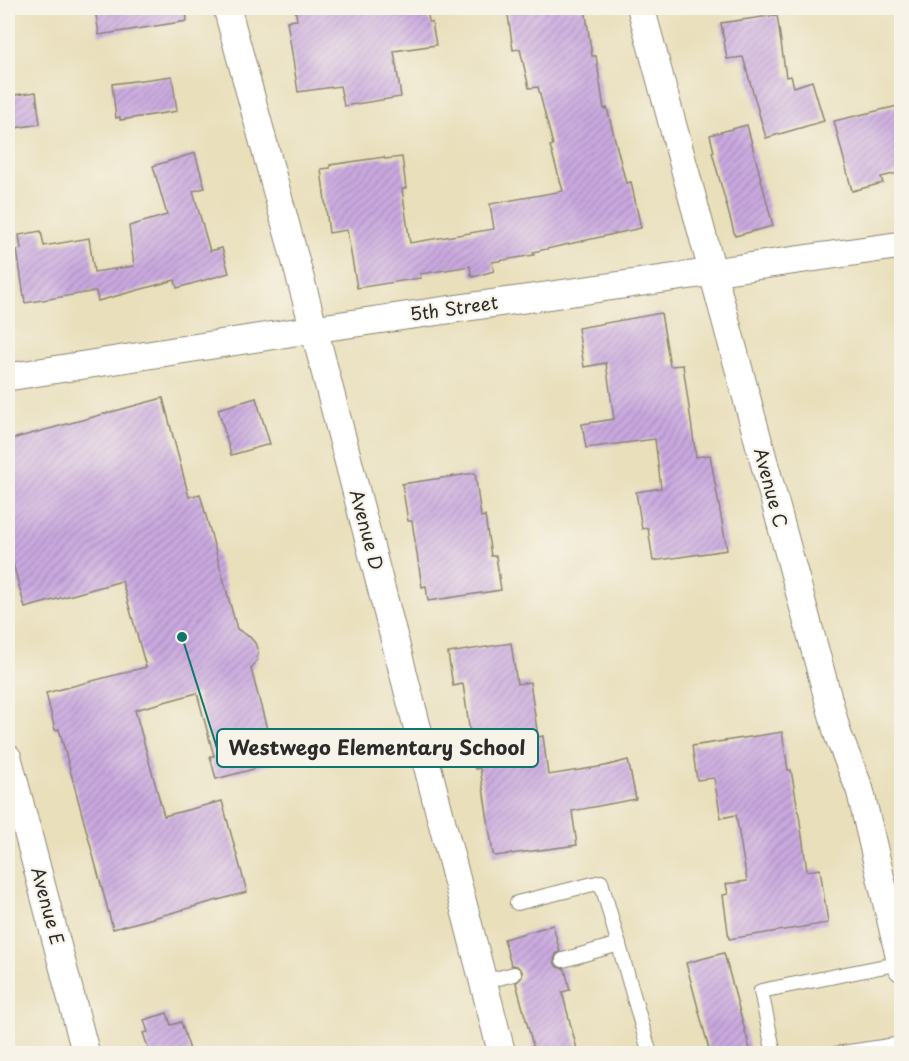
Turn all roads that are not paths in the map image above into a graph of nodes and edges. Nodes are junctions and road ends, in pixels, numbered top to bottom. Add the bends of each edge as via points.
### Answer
1 (226, 8) edge
2 (641, 8) edge
3 (902, 245) edge
4 (712, 273) junction
5 (314, 329) junction
6 (8, 377) edge
7 (8, 758) edge
8 (517, 903) dead end
9 (619, 944) junction
10 (562, 960) dead end
11 (901, 966) edge
12 (514, 974) dead end
13 (483, 982) junction
14 (902, 1044) edge
15 (86, 1053) edge
16 (502, 1053) edge
17 (650, 1053) edge
18 (774, 1053) edge
19 (836, 1053) edge

1 - 5 street, Avenue D
2 - 4 street, Avenue C
3 - 4 street, 5th Street
4 - 5 street, 5th Street
4 - 11 street, Avenue C via 838,735 860,790
5 - 6 street, 5th Street
5 - 13 street, Avenue D
7 - 15 street, Avenue E
8 - 9 lane via 601,882
9 - 10 lane
9 - 17 lane
11 - 18 lane via 761,991
12 - 13 lane
13 - 16 street, Avenue D
14 - 19 lane

